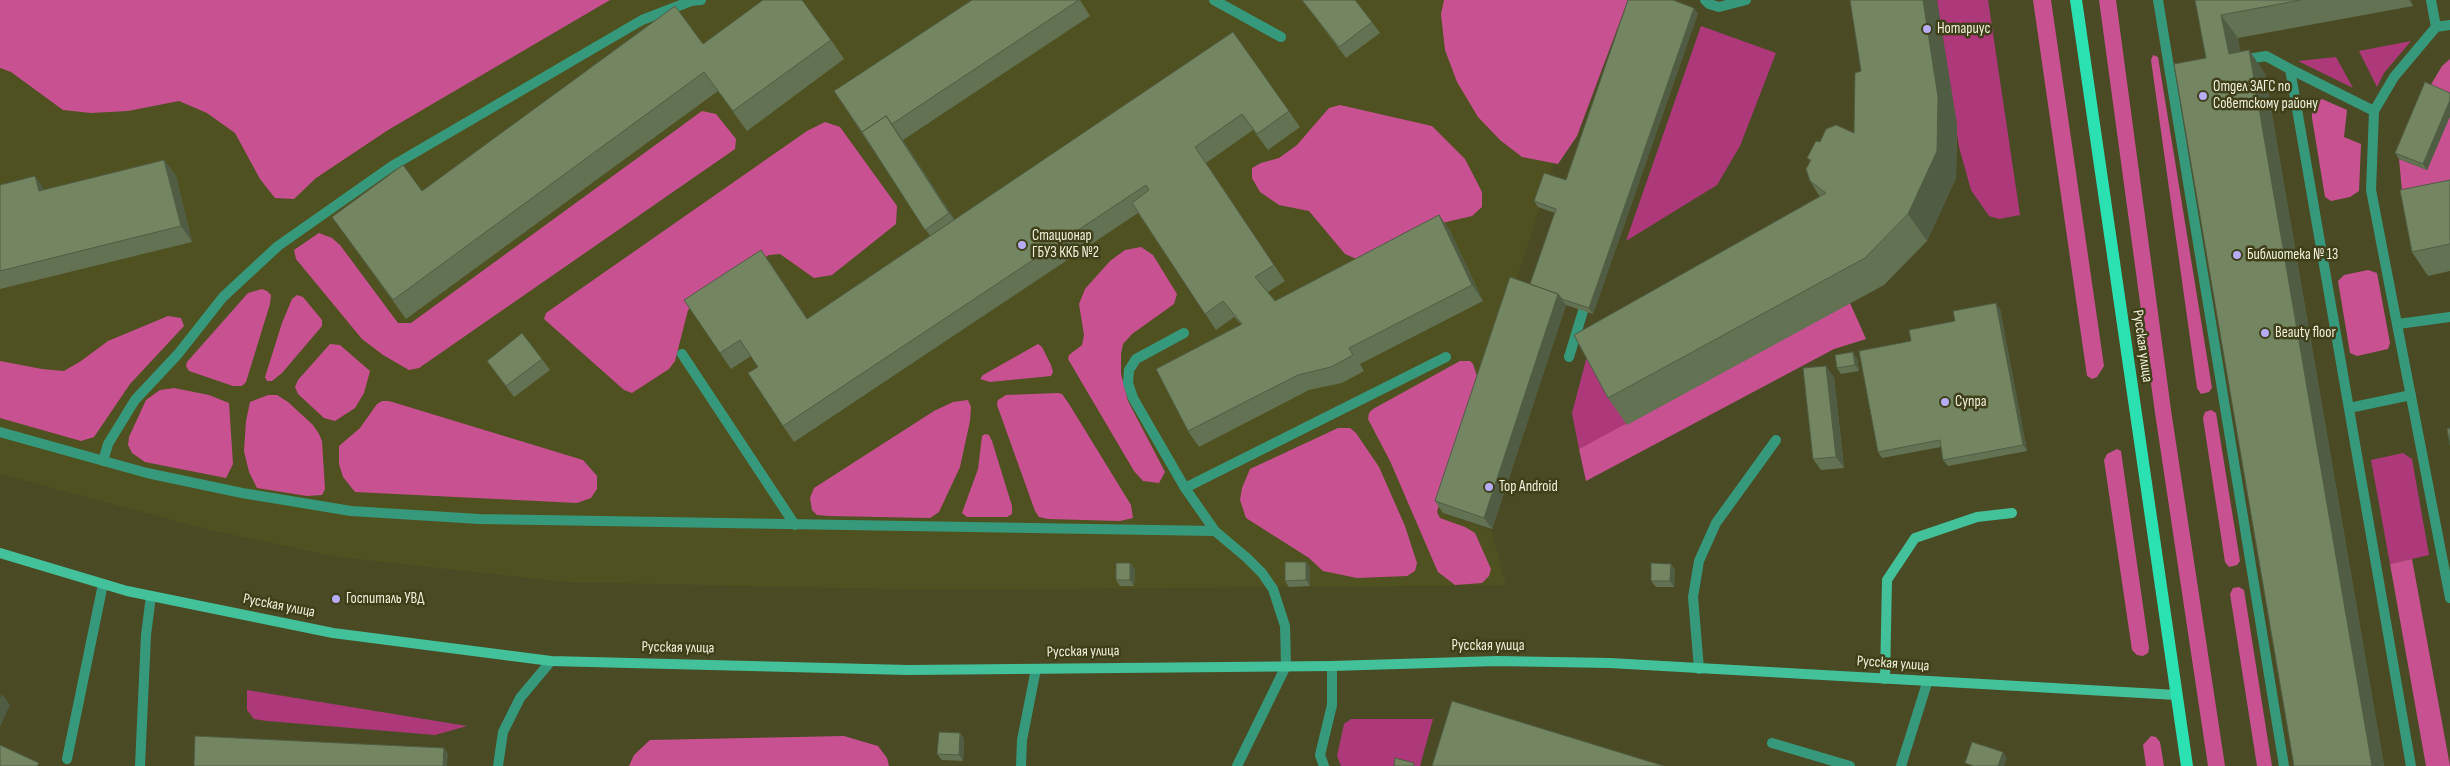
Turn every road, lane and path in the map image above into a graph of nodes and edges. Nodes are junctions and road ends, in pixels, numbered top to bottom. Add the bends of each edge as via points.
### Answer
1 (701, 0) edge
2 (1214, 0) edge
3 (1705, 0) edge
4 (1746, 0) edge
5 (2076, 0) edge
6 (2158, 0) edge
7 (2431, 0) edge
8 (2450, 25) edge
9 (2436, 27) junction
10 (1281, 37) dead end
11 (2242, 60) edge
12 (2290, 68) junction
13 (2374, 112) junction
14 (1583, 311) edge
15 (2450, 317) edge
16 (2398, 324) junction
17 (1184, 333) dead end
18 (682, 354) dead end
19 (1569, 357) dead end
20 (1446, 358) dead end
21 (2411, 395) junction
22 (2349, 408) junction
23 (0, 432) edge
24 (1776, 440) dead end
25 (103, 461) junction
26 (1185, 488) junction
27 (2012, 513) dead end
28 (795, 525) junction
29 (1215, 531) junction
30 (0, 553) edge
31 (2446, 560) edge
32 (103, 584) junction
33 (151, 596) junction
34 (2450, 598) edge
35 (551, 661) junction
36 (1286, 666) junction
37 (1332, 666) junction
38 (1036, 669) junction
39 (1699, 669) junction
40 (1885, 679) junction
41 (1927, 683) junction
42 (2177, 695) junction
43 (1772, 743) dead end
44 (1320, 755) junction
45 (67, 759) dead end
46 (140, 766) edge
47 (498, 766) edge
48 (1021, 766) edge
49 (1236, 766) edge
50 (1314, 766) edge
51 (1324, 766) edge
52 (1850, 766) edge
53 (1901, 766) edge
54 (2187, 766) edge
55 (2284, 766) edge
56 (2411, 766) edge

1 - 25 lane via 642,20 392,166 278,246 223,297 178,354 135,400 108,444
2 - 10 lane
3 - 4 lane via 1718,7
5 - 42 main road, Русская улица
6 - 55 lane via 2175,70
7 - 9 lane
8 - 9 lane
9 - 13 lane via 2394,77
11 - 12 lane via 2266,56
12 - 13 lane
12 - 22 lane
13 - 16 lane via 2372,190
14 - 19 lane
15 - 16 lane
16 - 21 lane
17 - 26 lane via 1136,359 1129,370 1128,383
18 - 28 lane
20 - 26 lane
21 - 22 lane
21 - 31 lane
22 - 56 lane
23 - 25 lane
24 - 39 lane via 1716,523 1698,561 1693,597
25 - 28 lane via 232,491 352,511 479,519
26 - 29 lane
27 - 40 street via 1977,517 1915,538 1887,580
28 - 29 lane
29 - 36 lane via 1252,563 1273,589 1285,626
30 - 32 street, Русская улица
31 - 34 lane
32 - 33 street, Русская улица
32 - 45 lane
33 - 35 street, Русская улица via 333,633
33 - 46 lane
35 - 38 street, Русская улица via 908,670
35 - 47 lane via 520,698 503,732
36 - 37 street, Русская улица
36 - 38 street, Русская улица
36 - 49 lane
37 - 39 street, Русская улица via 1497,661
37 - 44 lane via 1332,705
38 - 48 lane via 1022,740
39 - 40 street, Русская улица
40 - 41 street, Русская улица
41 - 42 street, Русская улица
41 - 53 lane
42 - 54 main road, Русская улица
43 - 52 lane
44 - 50 lane
44 - 51 lane

